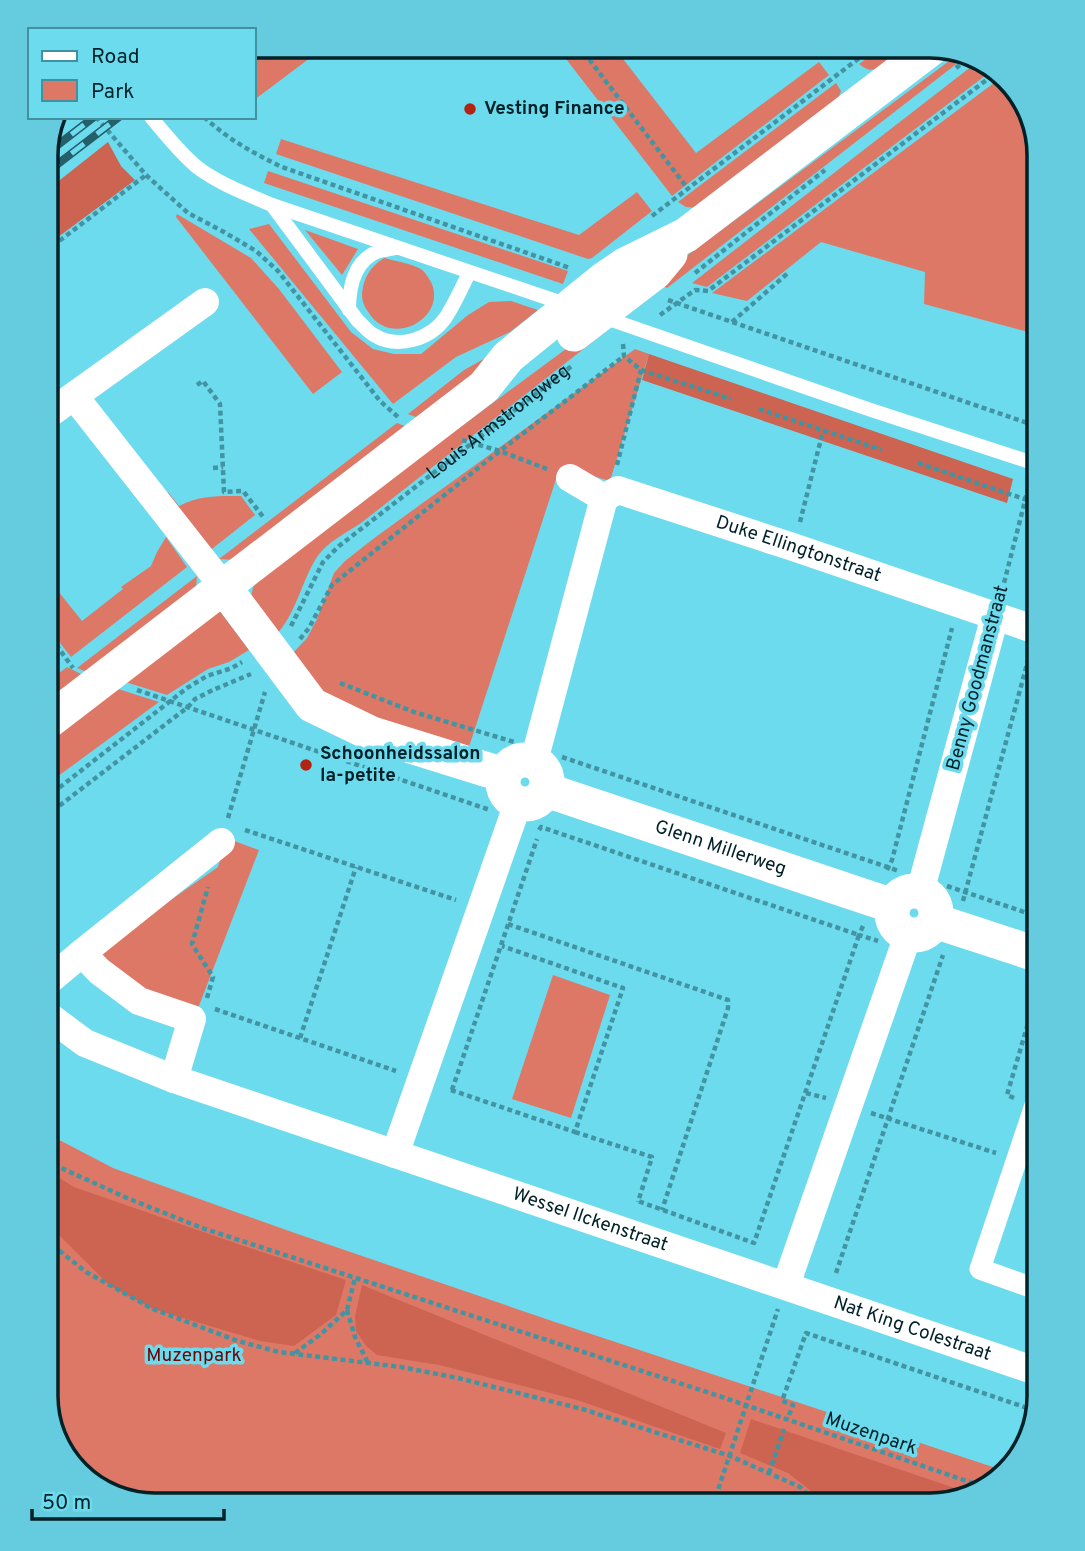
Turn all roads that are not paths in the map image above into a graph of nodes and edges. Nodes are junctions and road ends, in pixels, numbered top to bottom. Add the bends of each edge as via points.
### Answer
1 (942, 59) edge
2 (153, 119) edge
3 (272, 205) junction
4 (398, 248) junction
5 (469, 273) junction
6 (205, 302) dead end
7 (349, 310) junction
8 (585, 311) junction
9 (74, 396) junction
10 (58, 407) edge
11 (1027, 462) edge
12 (570, 478) road end
13 (611, 494) junction
14 (223, 586) junction
15 (995, 616) junction
16 (1027, 627) edge
17 (58, 714) edge
18 (528, 789) junction
19 (230, 835) road end
20 (909, 905) junction
21 (1027, 950) edge
22 (82, 953) junction
23 (58, 973) edge
24 (58, 1023) edge
25 (174, 1079) junction
26 (1027, 1133) edge
27 (395, 1154) junction
28 (786, 1285) junction
29 (1027, 1285) edge
30 (1027, 1368) edge

1 - 8 street, Louis Armstrongweg via 685,235 625,265 603,281
2 - 3 lane via 197,167
3 - 4 lane
3 - 7 lane
4 - 5 lane
4 - 7 lane via 363,261 349,292
5 - 7 lane via 446,318 413,341 393,342 375,336
5 - 8 lane
6 - 9 street
8 - 11 lane
8 - 14 street, Louis Armstrongweg via 508,357 484,387
9 - 10 street
9 - 14 street
12 - 13 street, Duke Ellingtonstraat
13 - 15 street, Duke Ellingtonstraat via 793,547
13 - 18 street
14 - 17 street, Louis Armstrongweg
14 - 18 street, Glenn Millerweg via 312,705 372,734
15 - 16 street, Duke Ellingtonstraat
15 - 20 street, Benny Goodmanstraat
18 - 20 street, Glenn Millerweg
18 - 27 street via 480,908
19 - 22 street
20 - 21 street, Glenn Millerweg
20 - 28 street, Benny Goodmanstraat via 848,1105
22 - 23 street
22 - 25 street via 139,1001 192,1019
24 - 25 street, Wessel Ilckenstraat via 85,1043
25 - 27 street, Wessel Ilckenstraat
26 - 29 street via 980,1269
27 - 28 street, Wessel Ilckenstraat
28 - 30 street, Nat King Colestraat

